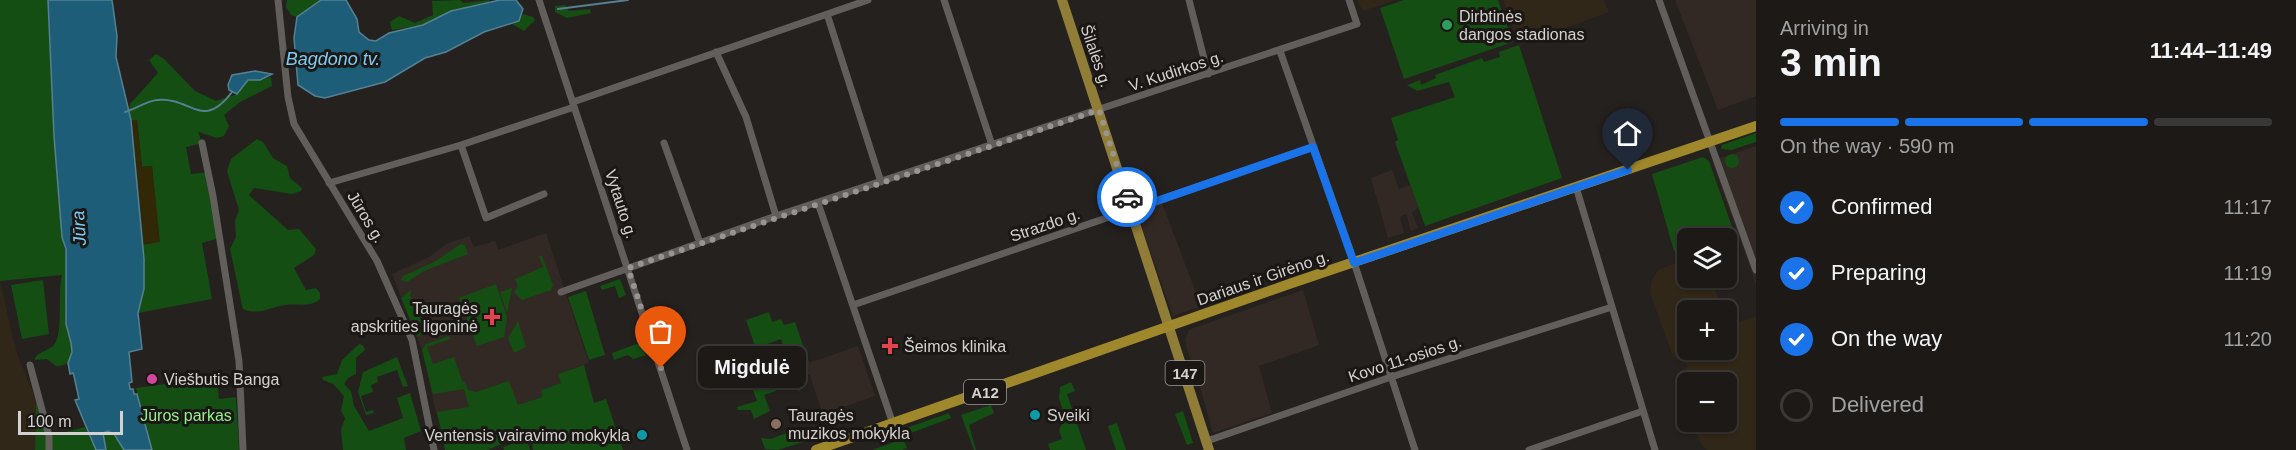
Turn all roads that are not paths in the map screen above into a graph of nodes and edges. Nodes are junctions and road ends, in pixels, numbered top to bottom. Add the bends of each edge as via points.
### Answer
1 (278, 0) edge
2 (539, 0) edge
3 (868, 0) edge
4 (944, 0) edge
5 (1062, 0) edge
6 (1189, 0) edge
7 (1349, 0) edge
8 (1659, 0) edge
9 (827, 14) junction
10 (1280, 51) junction
11 (716, 52) junction
12 (1208, 74) junction
13 (574, 104) junction
14 (1099, 110) junction
15 (1756, 126) edge
16 (1711, 141) junction
17 (202, 143) dead end
18 (664, 143) dead end
19 (461, 145) junction
20 (992, 145) junction
21 (1313, 147) junction
22 (881, 182) junction
23 (330, 183) junction
24 (1576, 188) junction
25 (544, 194) dead end
26 (818, 203) junction
27 (1131, 210) junction
28 (776, 216) junction
29 (700, 243) junction
30 (1354, 263) junction
31 (628, 268) junction
32 (1756, 270) edge
33 (561, 292) dead end
34 (853, 305) junction
35 (1612, 307) junction
36 (1169, 326) junction
37 (30, 364) dead end
38 (1391, 377) junction
39 (1643, 411) junction
40 (893, 424) junction
41 (1208, 446) edge
42 (49, 450) edge
43 (243, 450) edge
44 (434, 450) edge
45 (687, 450) edge
46 (816, 450) edge
47 (1415, 450) edge
48 (1528, 450) edge
49 (1655, 450) edge

1 - 23 street, Jūros g. via 294,124
2 - 13 street, Vytauto g.
3 - 9 street
4 - 20 street
5 - 14 main road, Šilalės g.
6 - 12 street
7 - 10 street, V. Kudirkos g. via 1356,24
8 - 16 street
9 - 11 street
9 - 22 street
10 - 12 street, V. Kudirkos g.
10 - 21 street
11 - 13 street
11 - 28 street via 746,117
12 - 14 street, V. Kudirkos g.
13 - 19 street
13 - 31 street, Vytauto g.
14 - 20 street, V. Kudirkos g.
14 - 27 main road, Šilalės g.
15 - 16 highway, Dariaus ir Girėno g. / A12
16 - 24 highway, Dariaus ir Girėno g. / A12
16 - 32 street
17 - 43 street via 239,361
18 - 29 street
19 - 23 street
19 - 25 street via 486,218
20 - 22 street, V. Kudirkos g.
21 - 27 street, Strazdo g.
21 - 30 street
22 - 26 street, V. Kudirkos g.
23 - 44 street, Jūros g. via 376,261 412,340
24 - 30 highway, Dariaus ir Girėno g. / A12
24 - 35 street
26 - 28 street, V. Kudirkos g.
26 - 34 street
27 - 34 street, Strazdo g.
27 - 36 main road, Šilalės g.
28 - 29 street, V. Kudirkos g.
29 - 31 street, V. Kudirkos g.
30 - 36 highway, Dariaus ir Girėno g. / A12
30 - 38 street
31 - 33 street, V. Kudirkos g.
31 - 45 street, Vytauto g.
34 - 40 street
35 - 38 street, Kovo 11-osios g.
35 - 39 street
36 - 40 highway, Dariaus ir Girėno g. / A12
36 - 41 main road, 147
37 - 42 street via 49,436
38 - 41 street, Kovo 11-osios g.
38 - 47 street
39 - 48 street
39 - 49 street
40 - 46 highway, Dariaus ir Girėno g. / A12

